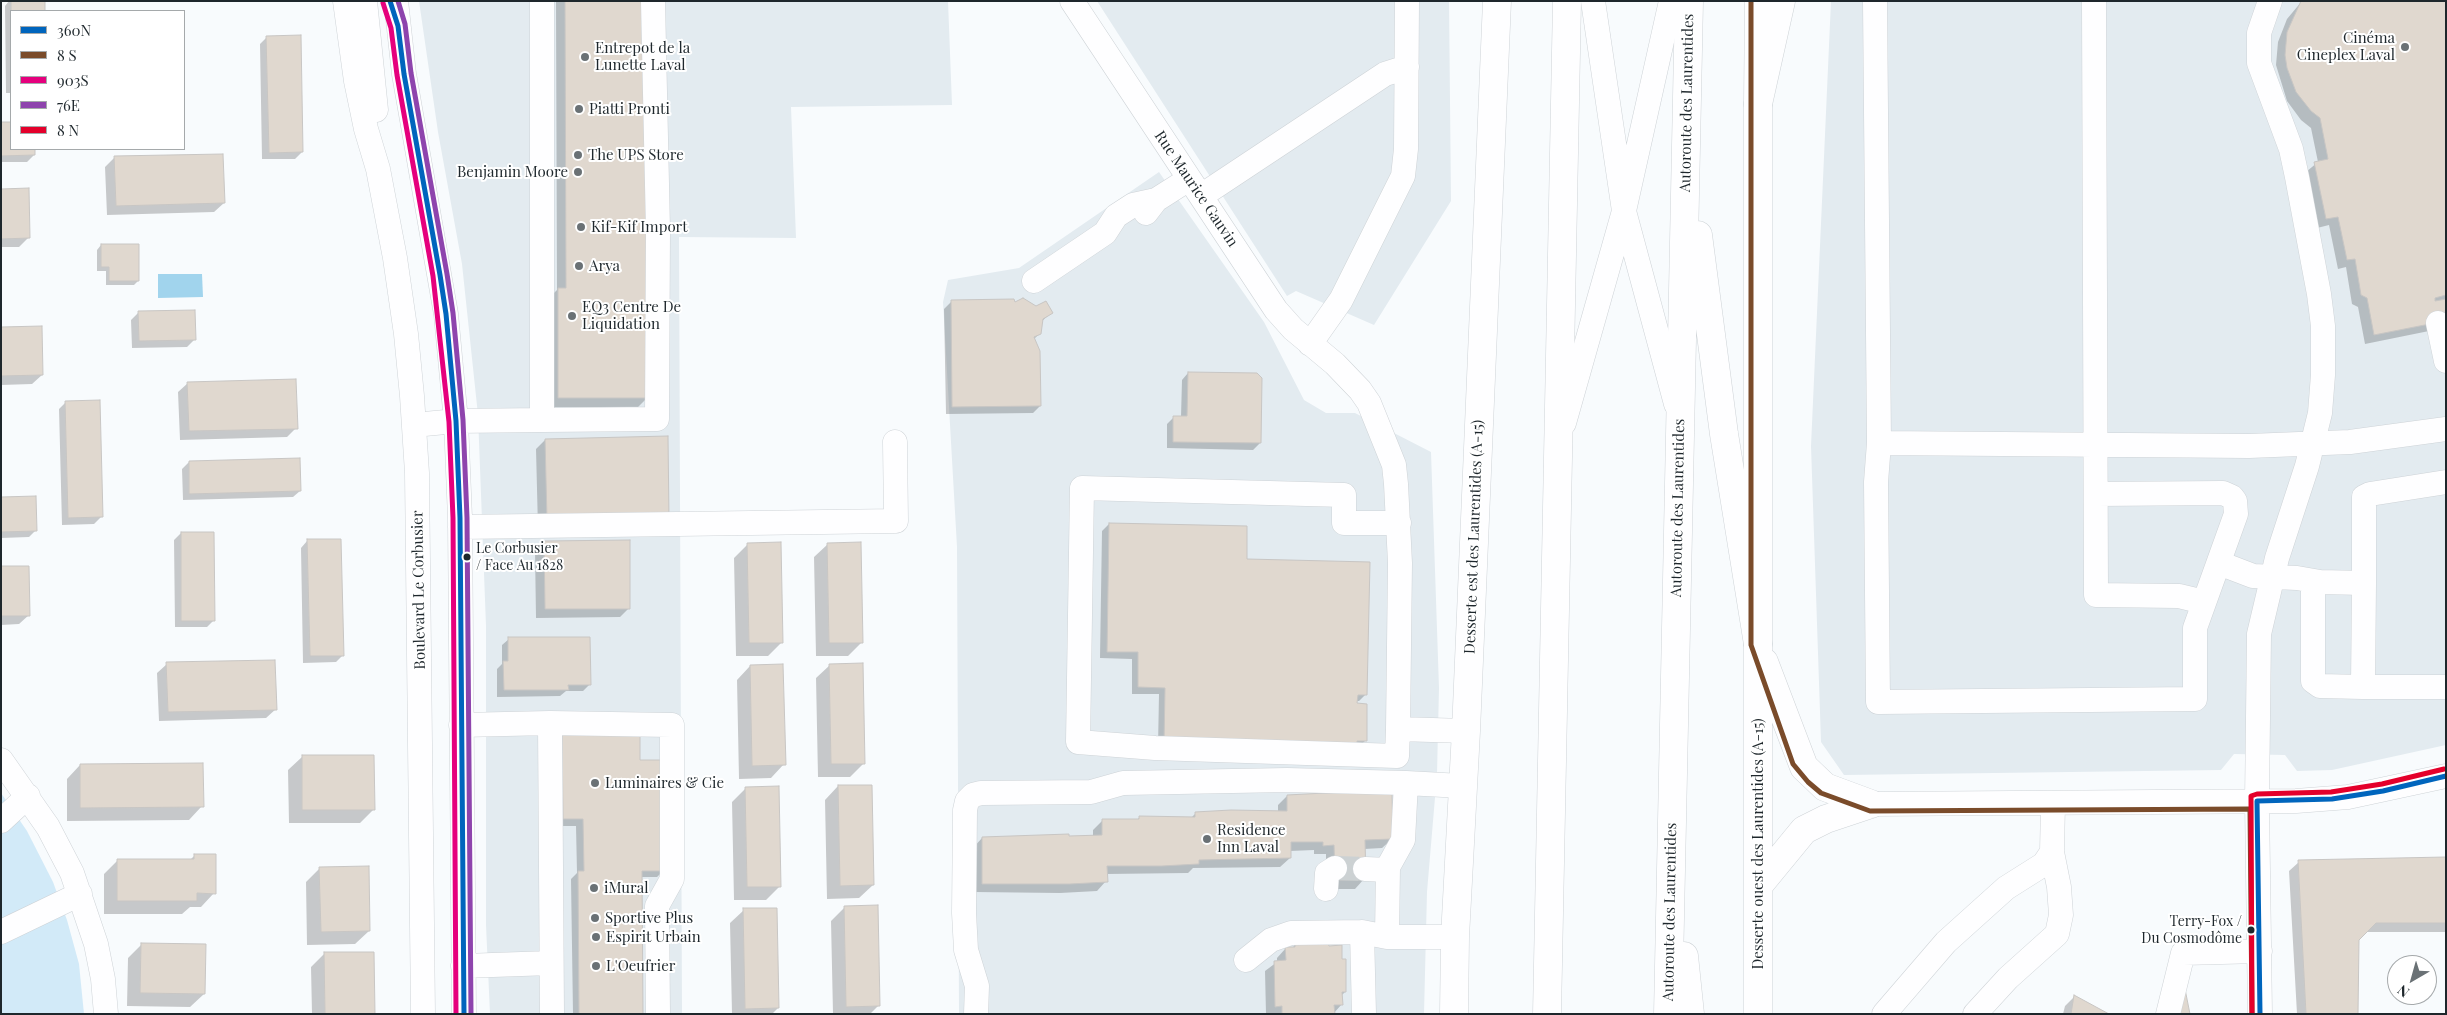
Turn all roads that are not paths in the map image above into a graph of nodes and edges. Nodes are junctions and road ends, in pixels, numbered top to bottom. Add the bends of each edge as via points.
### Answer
1 (345, 1) edge
2 (365, 1) edge
3 (390, 1) edge
4 (396, 1) edge
5 (542, 1) edge
6 (653, 1) edge
7 (1072, 1) edge
8 (1407, 1) edge
9 (1491, 1) edge
10 (1497, 1) edge
11 (1567, 1) edge
12 (1593, 1) edge
13 (1671, 1) edge
14 (1689, 1) edge
15 (1759, 1) edge
16 (1781, 1) edge
17 (1875, 1) edge
18 (2094, 1) edge
19 (2270, 1) edge
20 (398, 26) junction
21 (1494, 60) junction
22 (1407, 67) junction
23 (1758, 104) junction
24 (1686, 146) junction
25 (378, 168) junction
26 (1195, 188) junction
27 (1624, 211) junction
28 (1034, 281) dead end
29 (2438, 322) dead end
30 (1310, 344) junction
31 (2446, 361) edge
32 (542, 420) junction
33 (1680, 420) junction
34 (414, 425) junction
35 (2446, 428) edge
36 (457, 431) junction
37 (896, 442) dead end
38 (1879, 442) junction
39 (2312, 443) junction
40 (2096, 444) junction
41 (1556, 451) junction
42 (2446, 482) edge
43 (2096, 494) junction
44 (1398, 523) junction
45 (460, 528) junction
46 (2219, 563) junction
47 (2272, 576) junction
48 (2313, 582) junction
49 (2364, 583) junction
50 (2204, 602) junction
51 (1758, 644) junction
52 (2363, 687) junction
53 (2446, 687) edge
54 (550, 724) junction
55 (461, 725) junction
56 (1398, 729) junction
57 (1466, 730) junction
58 (1, 760) edge
59 (2446, 776) edge
60 (1406, 783) junction
61 (1462, 786) junction
62 (28, 796) junction
63 (2257, 801) junction
64 (1871, 804) junction
65 (2053, 804) junction
66 (1672, 813) junction
67 (1, 821) edge
68 (2052, 852) junction
69 (1549, 886) junction
70 (1758, 886) junction
71 (80, 894) junction
72 (1, 932) edge
73 (1362, 932) junction
74 (1387, 937) junction
75 (1455, 937) junction
76 (2260, 950) junction
77 (1246, 960) dead end
78 (551, 963) junction
79 (463, 966) junction
80 (106, 1014) edge
81 (423, 1014) edge
82 (464, 1014) edge
83 (552, 1014) edge
84 (658, 1014) edge
85 (976, 1014) edge
86 (1364, 1014) edge
87 (1454, 1014) edge
88 (1528, 1014) edge
89 (1547, 1014) edge
90 (1668, 1014) edge
91 (1690, 1014) edge
92 (1758, 1014) edge
93 (1884, 1014) edge
94 (1975, 1014) edge
95 (2168, 1014) edge
96 (2260, 1014) edge

1 - 25 street, Boulevard Le Corbusier via 356,81
2 - 25 street, Boulevard Le Corbusier via 380,128
3 - 20 street
4 - 20 street
5 - 32 street
6 - 32 street via 658,230 656,418
7 - 26 street, Rue Maurice Gauvin
8 - 22 street
9 - 21 main road
10 - 21 main road
11 - 41 main road
12 - 27 street
13 - 27 street
14 - 24 main road, Autoroute des Laurentides
15 - 23 main road
16 - 23 main road
17 - 38 street
18 - 40 street
19 - 39 street via 2259,33 2259,63 2293,160 2323,326 2321,401
20 - 36 street via 446,314
21 - 57 main road, Desserte est des Laurentides (A-15)
22 - 26 street via 1385,74
22 - 30 street via 1403,176 1341,300
23 - 51 main road, Desserte ouest des Laurentides (A-15)
24 - 33 main road, Autoroute des Laurentides
24 - 51 main road via 1724,434
25 - 34 street, Boulevard Le Corbusier via 403,307
26 - 28 street via 1156,200 1141,219 1125,230 1105,233
26 - 30 street, Rue Maurice Gauvin via 1276,310
27 - 33 street
27 - 41 street
29 - 31 street
30 - 44 street, Rue Maurice Gauvin via 1335,364 1365,398 1394,465
32 - 36 street
33 - 66 main road, Autoroute des Laurentides
34 - 36 street
34 - 81 street, Boulevard Le Corbusier via 418,514
35 - 39 street via 2350,442
36 - 45 street
37 - 45 street via 896,521
38 - 40 street
38 - 50 street via 1876,506 1878,702 2195,700 2194,635
39 - 40 street via 2249,446
39 - 47 street
40 - 43 street
41 - 69 main road
42 - 49 street via 2364,497
43 - 46 street via 2229,495 2237,509
43 - 50 street via 2096,595 2179,596
44 - 56 street, Rue Maurice Gauvin
44 - 56 street, Rue Maurice Gauvin via 1344,523 1344,494 1082,488 1078,742 1155,748 1397,756
45 - 55 street
46 - 47 street via 2253,576
46 - 50 street
47 - 48 street
47 - 63 street via 2259,634
48 - 49 street
48 - 52 street via 2313,681 2320,686
49 - 52 street
51 - 64 main road via 1804,767 1825,787
51 - 70 main road, Desserte ouest des Laurentides (A-15)
52 - 53 street
54 - 55 street
54 - 78 street
54 - 84 street via 672,725 672,879 657,906
55 - 79 street
56 - 57 street
57 - 61 main road, Desserte est des Laurentides (A-15)
58 - 62 street
59 - 63 street via 2332,799
60 - 61 street
60 - 74 street via 1403,840 1389,863 1376,870
60 - 85 street via 1287,780 1123,783 1091,792 973,795 965,811 964,913 966,950 977,986
61 - 75 main road, Desserte est des Laurentides (A-15)
62 - 67 street
62 - 71 street via 57,843
63 - 65 street
63 - 76 street
64 - 65 street
64 - 70 main road via 1804,830
65 - 68 street
66 - 90 main road, Autoroute des Laurentides
66 - 91 main road
68 - 93 street via 2044,864 2006,888 1946,942
68 - 94 street via 2061,915 2057,934 2008,978
69 - 88 main road
69 - 89 main road
70 - 92 main road, Desserte ouest des Laurentides (A-15)
71 - 72 street
71 - 80 street via 98,953
73 - 74 street
73 - 77 street via 1292,933 1272,940
73 - 86 street
74 - 75 street
75 - 87 main road, Desserte est des Laurentides (A-15)
76 - 95 street via 2183,953
76 - 96 street
78 - 79 street
78 - 83 street
79 - 82 street

